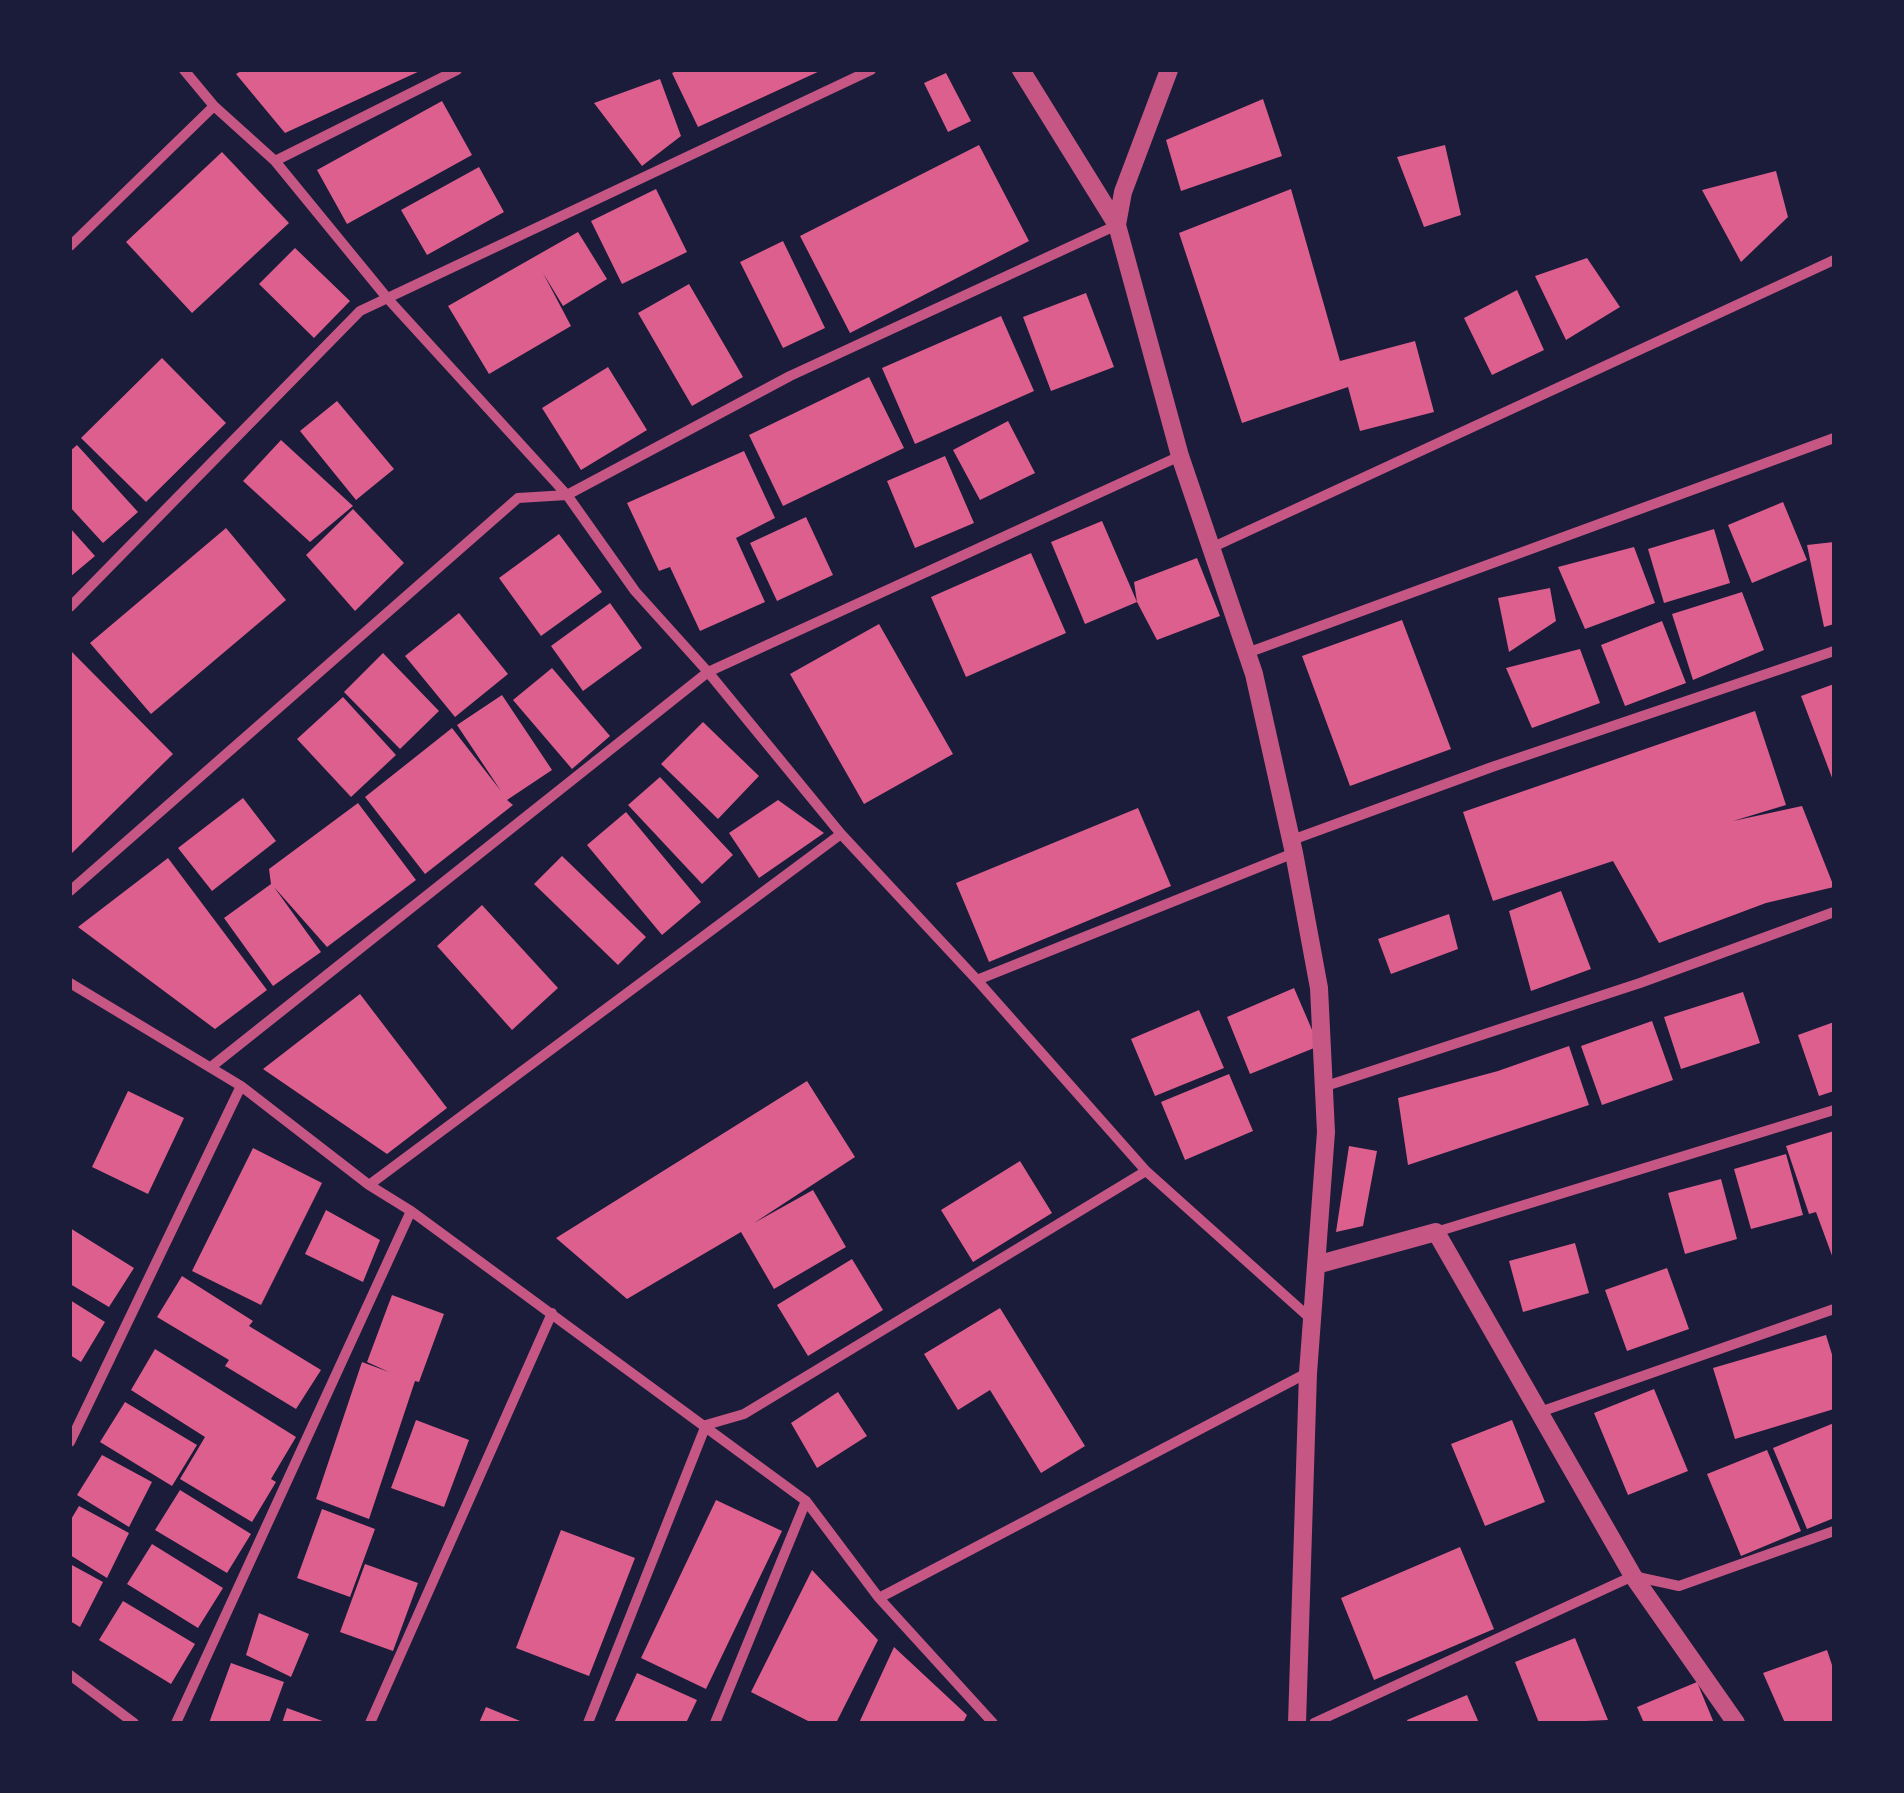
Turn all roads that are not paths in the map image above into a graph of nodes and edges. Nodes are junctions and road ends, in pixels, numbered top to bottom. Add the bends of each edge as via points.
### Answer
1 (184, 70) edge
2 (458, 70) edge
3 (870, 70) edge
4 (1021, 70) edge
5 (1169, 70) edge
6 (214, 106) junction
7 (274, 161) junction
8 (1117, 225) junction
9 (70, 246) edge
10 (1834, 260) edge
11 (388, 299) junction
12 (1834, 438) edge
13 (1180, 456) junction
14 (567, 494) junction
15 (1211, 548) junction
16 (70, 607) edge
17 (1834, 651) edge
18 (1247, 653) junction
19 (708, 672) junction
20 (841, 834) junction
21 (1293, 847) junction
22 (70, 891) edge
23 (1834, 912) edge
24 (977, 980) junction
25 (70, 983) edge
26 (211, 1067) junction
27 (241, 1086) junction
28 (1323, 1087) junction
29 (1834, 1110) edge
30 (1146, 1171) junction
31 (369, 1184) junction
32 (412, 1211) junction
33 (1436, 1232) junction
34 (1316, 1266) junction
35 (1834, 1309) edge
36 (552, 1313) junction
37 (1312, 1320) junction
38 (1308, 1373) junction
39 (1540, 1412) junction
40 (706, 1425) junction
41 (70, 1442) edge
42 (806, 1501) junction
43 (1834, 1531) edge
44 (1633, 1576) junction
45 (880, 1598) junction
46 (70, 1675) edge
47 (982, 1708) junction
48 (134, 1723) edge
49 (176, 1723) edge
50 (370, 1723) edge
51 (588, 1723) edge
52 (715, 1723) edge
53 (976, 1723) edge
54 (993, 1723) edge
55 (1296, 1723) edge
56 (1314, 1723) edge
57 (1736, 1723) edge

1 - 6 street
2 - 7 street
3 - 11 street
4 - 8 street
5 - 8 street via 1122,192
6 - 7 street
6 - 9 street
7 - 11 street
8 - 13 street
8 - 14 street via 790,376
10 - 15 street
11 - 14 street
11 - 16 street via 360,311
12 - 18 street
13 - 15 street
13 - 19 street
14 - 19 street via 634,591
14 - 22 street via 518,498
15 - 18 street
17 - 21 street via 1492,766
18 - 21 street
19 - 20 street
19 - 26 street
20 - 24 street
20 - 31 street
21 - 24 street
21 - 28 street via 1320,988
23 - 28 street
24 - 30 street
25 - 26 street
26 - 27 street
27 - 31 street
27 - 41 street
28 - 34 street
29 - 33 street
30 - 37 street
30 - 40 street via 744,1414
31 - 32 street
32 - 36 street
32 - 49 street
33 - 34 street
33 - 39 street
34 - 37 street
35 - 39 street
36 - 40 street
36 - 50 street
37 - 38 street
38 - 45 street
38 - 55 street
39 - 44 street
40 - 42 street
40 - 51 street
42 - 45 street
42 - 52 street
43 - 44 street via 1680,1586
44 - 56 street
44 - 57 street
45 - 47 street
46 - 48 street
47 - 53 street
47 - 54 street

